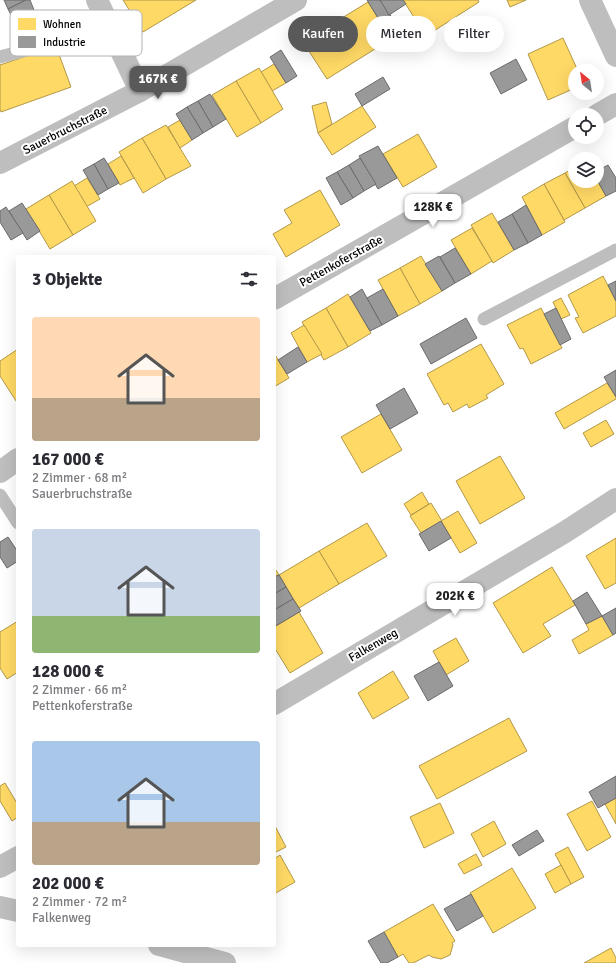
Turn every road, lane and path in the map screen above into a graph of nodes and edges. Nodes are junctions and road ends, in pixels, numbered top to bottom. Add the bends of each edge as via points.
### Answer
1 (97, 0) edge
2 (296, 0) edge
3 (590, 0) edge
4 (102, 10) edge
5 (10, 54) edge
6 (123, 56) edge
7 (616, 56) edge
8 (0, 57) edge
9 (140, 91) junction
10 (616, 104) edge
11 (604, 111) edge
12 (568, 131) edge
13 (0, 162) edge
14 (616, 250) edge
15 (276, 298) edge
16 (484, 319) dead end
17 (16, 460) edge
18 (0, 472) edge
19 (0, 495) edge
20 (616, 499) edge
21 (16, 520) edge
22 (276, 703) edge
23 (16, 858) edge
24 (0, 867) edge
25 (0, 907) edge
26 (16, 911) edge
27 (166, 947) edge
28 (225, 963) edge

1 - 4 street
2 - 9 street, Sauerbruchstraße
3 - 7 street
5 - 8 lane
6 - 9 street
9 - 13 street, Sauerbruchstraße
10 - 11 street
12 - 15 street, Pettenkoferstraße
14 - 16 lane
17 - 18 street
19 - 21 lane
20 - 22 street, Falkenweg via 565,532
23 - 24 street
25 - 26 street
27 - 28 street

